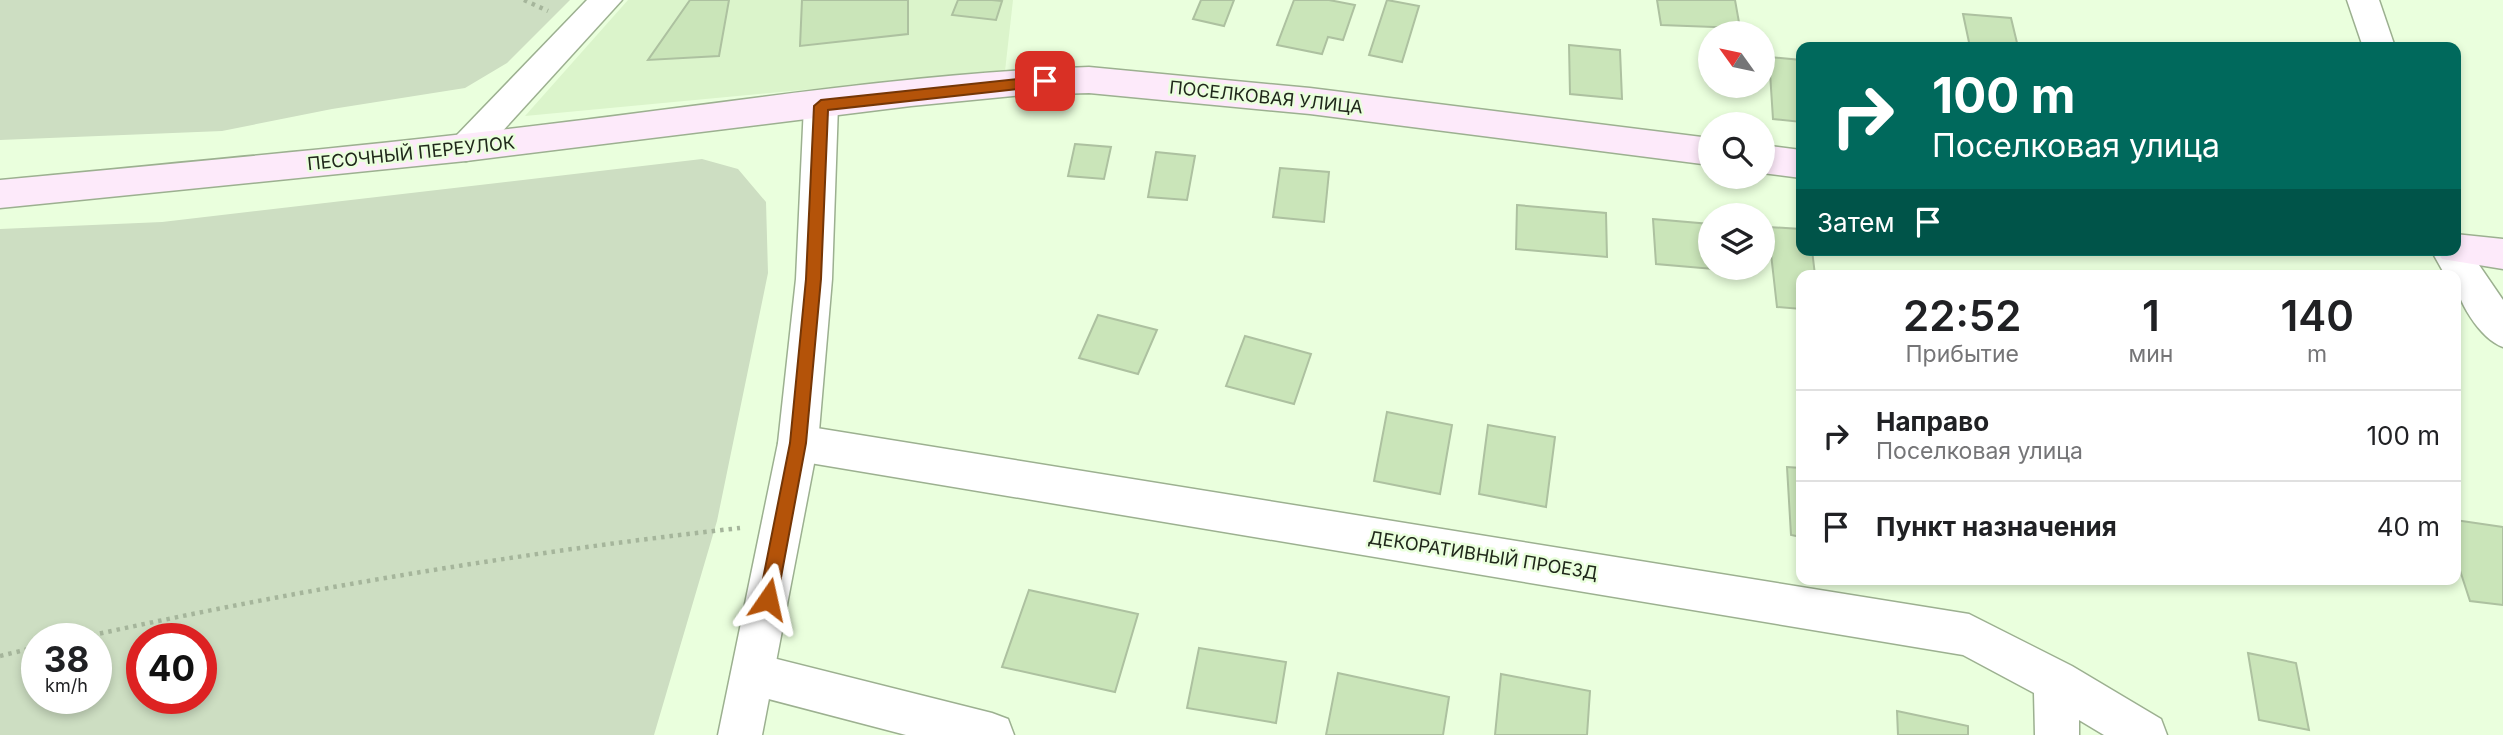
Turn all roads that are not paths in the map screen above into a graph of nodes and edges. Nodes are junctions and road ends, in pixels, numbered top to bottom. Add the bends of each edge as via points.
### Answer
1 (606, 0) edge
2 (2363, 0) edge
3 (2377, 42) edge
4 (821, 106) junction
5 (466, 148) junction
6 (1698, 150) edge
7 (1775, 161) edge
8 (1796, 163) edge
9 (0, 194) edge
10 (2461, 250) edge
11 (2503, 254) edge
12 (2453, 256) edge
13 (2503, 331) edge
14 (798, 443) junction
15 (753, 674) junction
16 (2056, 681) junction
17 (740, 735) edge
18 (992, 735) edge
19 (2057, 735) edge
20 (2145, 735) edge

1 - 5 street
2 - 3 street
4 - 5 main road, ПЕСОЧНЫЙ ПЕРЕУЛОК
4 - 6 main road, ПОСЕЛКОВАЯ УЛИЦА via 1023,82 1090,80 1310,101
4 - 14 street via 814,279
5 - 9 main road, ПЕСОЧНЫЙ ПЕРЕУЛОК
7 - 8 main road
10 - 11 main road
12 - 13 street
14 - 15 street
14 - 16 street, ДЕКОРАТИВНЫЙ ПРОЕЗД via 1969,635
15 - 17 street
15 - 18 street
16 - 19 street
16 - 20 street, ДЕКОРАТИВНЫЙ ПРОЕЗД

